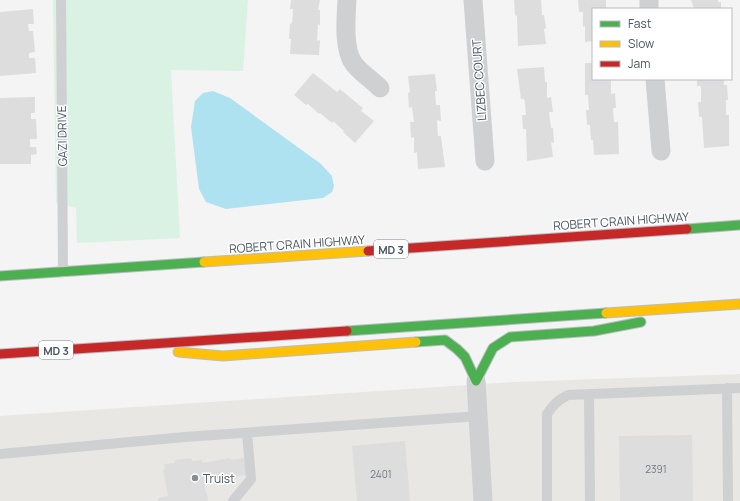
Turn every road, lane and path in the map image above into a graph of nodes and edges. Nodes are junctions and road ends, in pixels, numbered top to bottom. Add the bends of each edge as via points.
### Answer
1 (61, 0) edge
2 (347, 0) edge
3 (474, 0) edge
4 (655, 80) edge
5 (380, 88) dead end
6 (661, 151) dead end
7 (485, 161) dead end
8 (740, 224) edge
9 (63, 272) junction
10 (0, 276) edge
11 (730, 304) junction
12 (740, 304) edge
13 (111, 346) junction
14 (0, 354) edge
15 (476, 381) junction
16 (727, 388) junction
17 (740, 388) edge
18 (589, 394) junction
19 (479, 416) junction
20 (247, 433) junction
21 (0, 454) edge
22 (233, 501) edge
23 (483, 501) edge
24 (547, 501) edge
25 (590, 501) edge
26 (728, 501) edge

1 - 9 lane, GAZI DRIVE
2 - 5 street via 347,45 350,56 355,65
3 - 7 street, LIZBEC COURT
4 - 6 street
8 - 9 highway, ROBERT CRAIN HIGHWAY / MD 3
9 - 10 highway, ROBERT CRAIN HIGHWAY / MD 3
11 - 12 highway, MD 3
11 - 13 highway, MD 3
11 - 15 highway via 594,331 510,337 493,348
13 - 14 highway, MD 3
13 - 15 highway via 224,356 445,340 466,357
15 - 19 street
16 - 17 lane
16 - 18 lane
16 - 26 lane
18 - 24 lane via 568,395 559,399 547,414
18 - 25 lane
19 - 20 lane
19 - 23 street
20 - 21 lane
20 - 22 lane via 251,479

